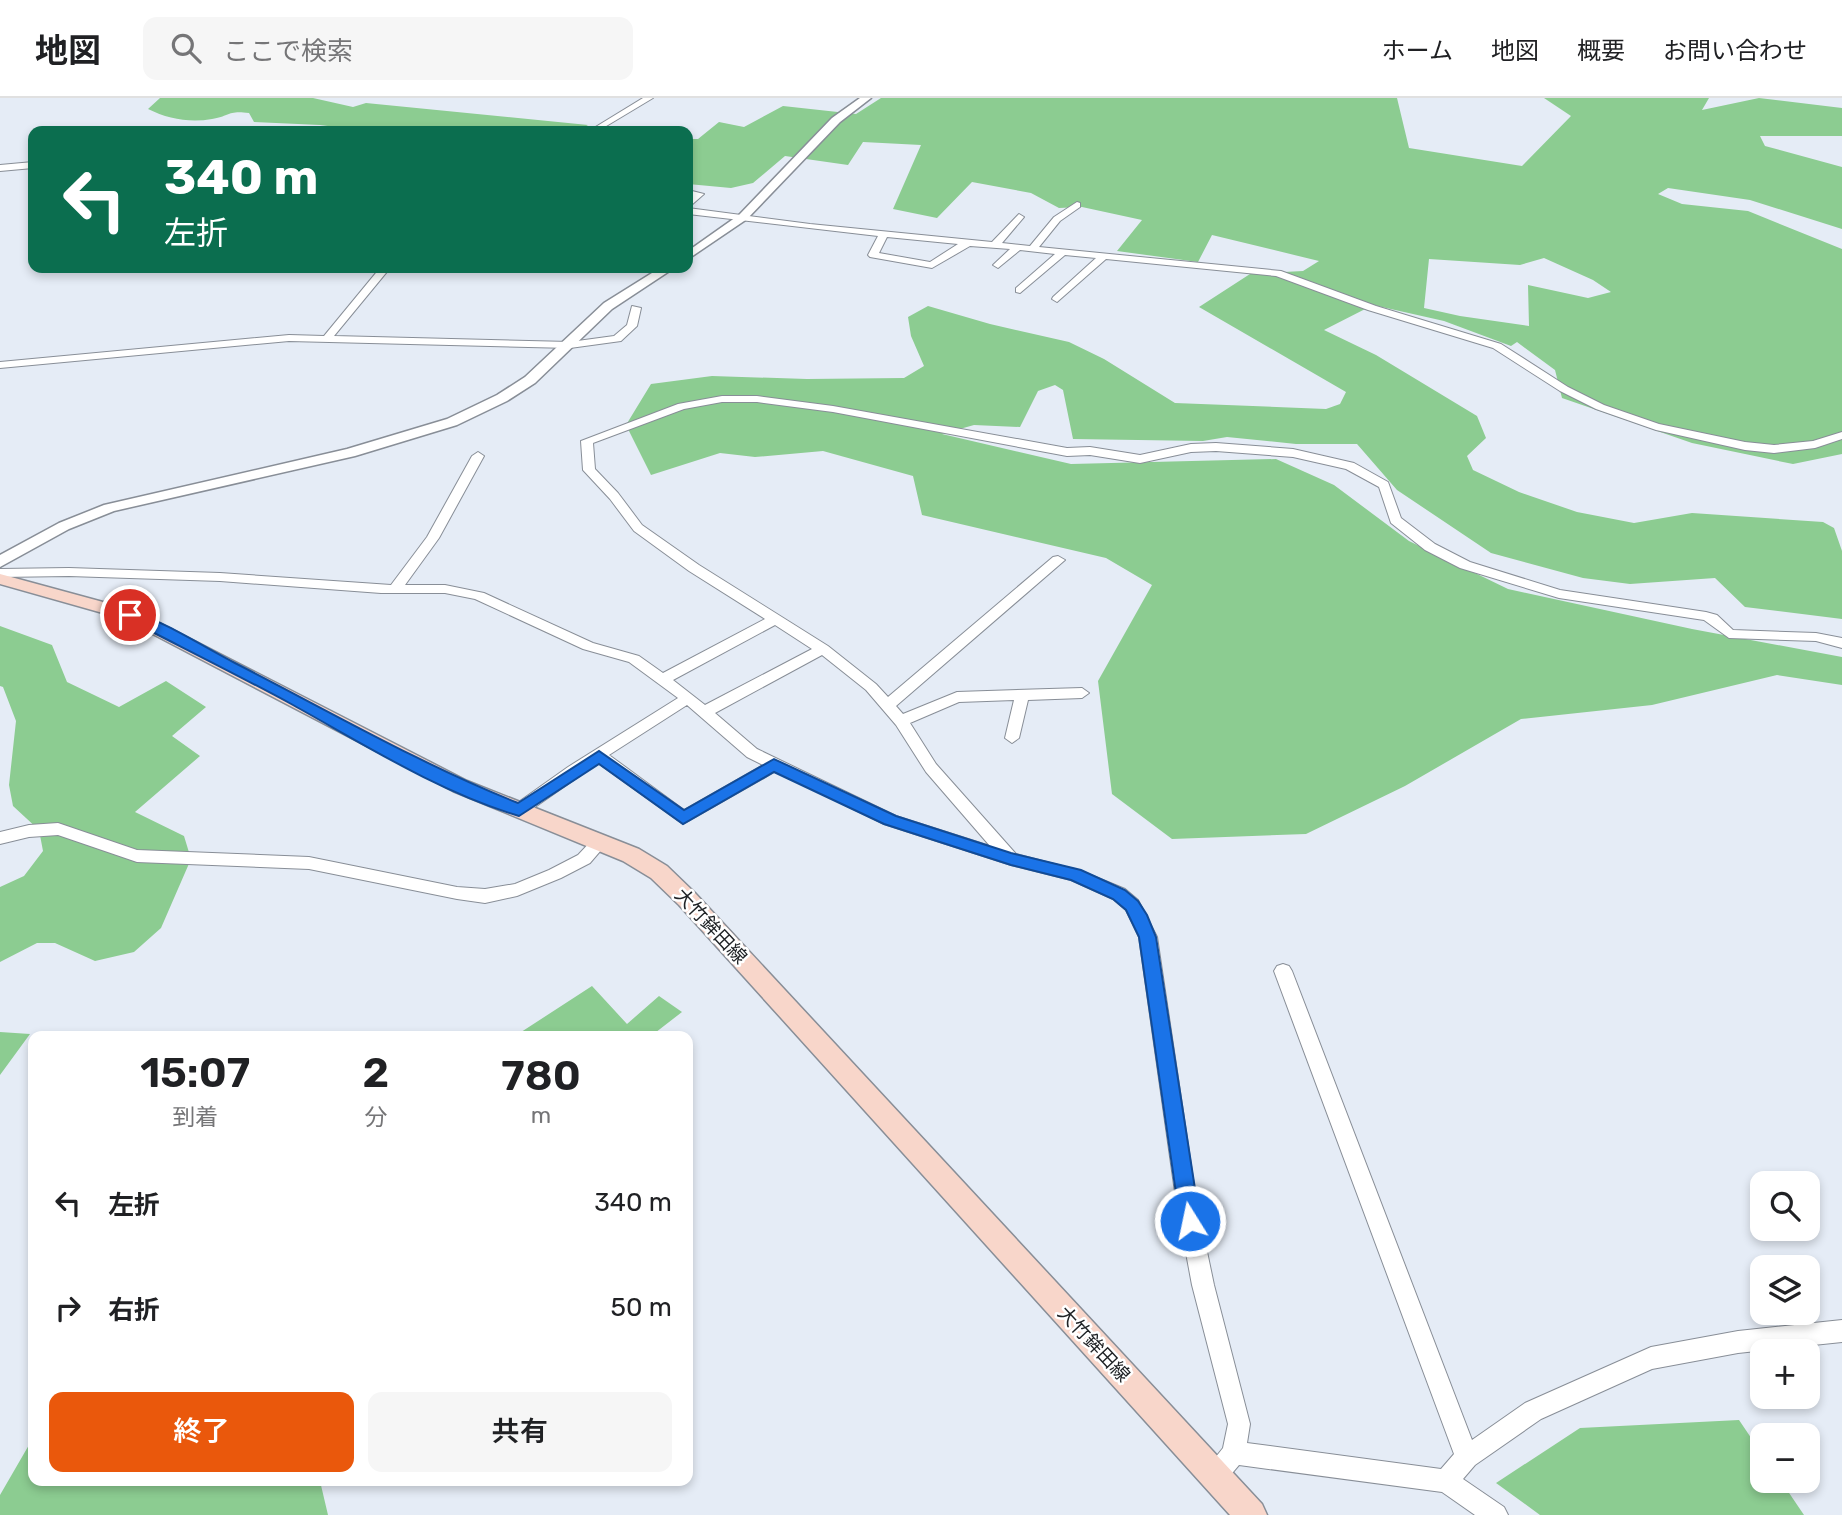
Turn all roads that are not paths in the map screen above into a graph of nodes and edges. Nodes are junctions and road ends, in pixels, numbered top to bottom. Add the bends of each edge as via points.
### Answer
1 (649, 98) edge
2 (866, 98) edge
3 (601, 126) edge
4 (28, 165) edge
5 (0, 168) edge
6 (1077, 205) dead end
7 (693, 212) edge
8 (743, 217) junction
9 (1019, 217) dead end
10 (884, 234) junction
11 (970, 242) junction
12 (995, 245) junction
13 (1018, 247) junction
14 (1032, 248) junction
15 (922, 250) junction
16 (693, 252) edge
17 (1063, 252) junction
18 (1104, 256) junction
19 (998, 265) dead end
20 (381, 273) edge
21 (660, 273) edge
22 (1020, 290) dead end
23 (1057, 299) dead end
24 (636, 308) dead end
25 (328, 337) junction
26 (570, 345) junction
27 (0, 365) edge
28 (1842, 435) edge
29 (478, 456) dead end
30 (1058, 560) dead end
31 (0, 562) edge
32 (0, 573) edge
33 (0, 579) edge
34 (395, 589) junction
35 (776, 619) junction
36 (1842, 643) edge
37 (822, 649) junction
38 (663, 680) junction
39 (1082, 692) dead end
40 (1022, 695) junction
41 (688, 698) junction
42 (887, 706) junction
43 (704, 712) junction
44 (901, 721) junction
45 (1012, 738) dead end
46 (599, 756) junction
47 (774, 765) junction
48 (519, 810) junction
49 (0, 838) edge
50 (600, 842) junction
51 (1011, 859) junction
52 (1283, 971) dead end
53 (1842, 1331) edge
54 (1234, 1453) junction
55 (1467, 1457) junction
56 (1216, 1476) junction
57 (1446, 1481) junction
58 (1251, 1515) edge
59 (1496, 1515) edge

1 - 3 street
2 - 8 street via 836,120
4 - 5 street
6 - 14 street via 1057,219
7 - 8 street
8 - 10 street
8 - 16 street
9 - 12 street
10 - 15 street
10 - 15 street via 873,255
11 - 12 street
11 - 15 street
11 - 15 street via 932,265
12 - 13 street
13 - 14 street
13 - 19 street
14 - 17 street
17 - 18 street
17 - 22 street
18 - 23 street
18 - 28 street via 1288,275 1371,308 1497,346 1564,389 1656,427 1774,449
20 - 25 street
21 - 26 street via 608,306
24 - 26 street via 632,326 617,339
25 - 26 street
25 - 27 street
26 - 31 street via 516,390 422,433 121,505 64,526
29 - 34 street via 433,538
30 - 42 street
32 - 34 street via 220,577
33 - 48 main road, 大竹鉾田線 via 130,615 382,748
34 - 38 street via 445,589 480,596 588,646 634,659
35 - 36 street via 638,528 589,471 587,441 682,406 757,399 1067,452 1140,459 1216,447 1293,453 1350,466 1384,485 1395,520 1430,547 1477,569 1559,594 1706,616 1729,634 1816,637
35 - 37 street
35 - 38 street
37 - 42 street via 871,687
37 - 43 street
38 - 41 street
39 - 40 street
40 - 44 street via 957,697
40 - 45 street
41 - 43 street
41 - 46 street
42 - 44 street
43 - 47 street via 752,753
44 - 51 street via 931,768
46 - 47 street via 683,818
46 - 48 street
47 - 51 street via 890,820
48 - 50 main road, 大竹鉾田線
49 - 50 street via 58,829 137,856 309,863 485,896 517,890 555,874 584,859
50 - 56 main road, 大竹鉾田線 via 659,872 687,899
51 - 54 street via 1102,885 1132,905 1141,919 1155,978 1186,1199 1203,1285 1240,1423
52 - 55 street
53 - 55 street via 1738,1342 1651,1358 1533,1411
54 - 56 street
54 - 57 street
55 - 57 street
56 - 58 main road, 大竹鉾田線
57 - 59 street

